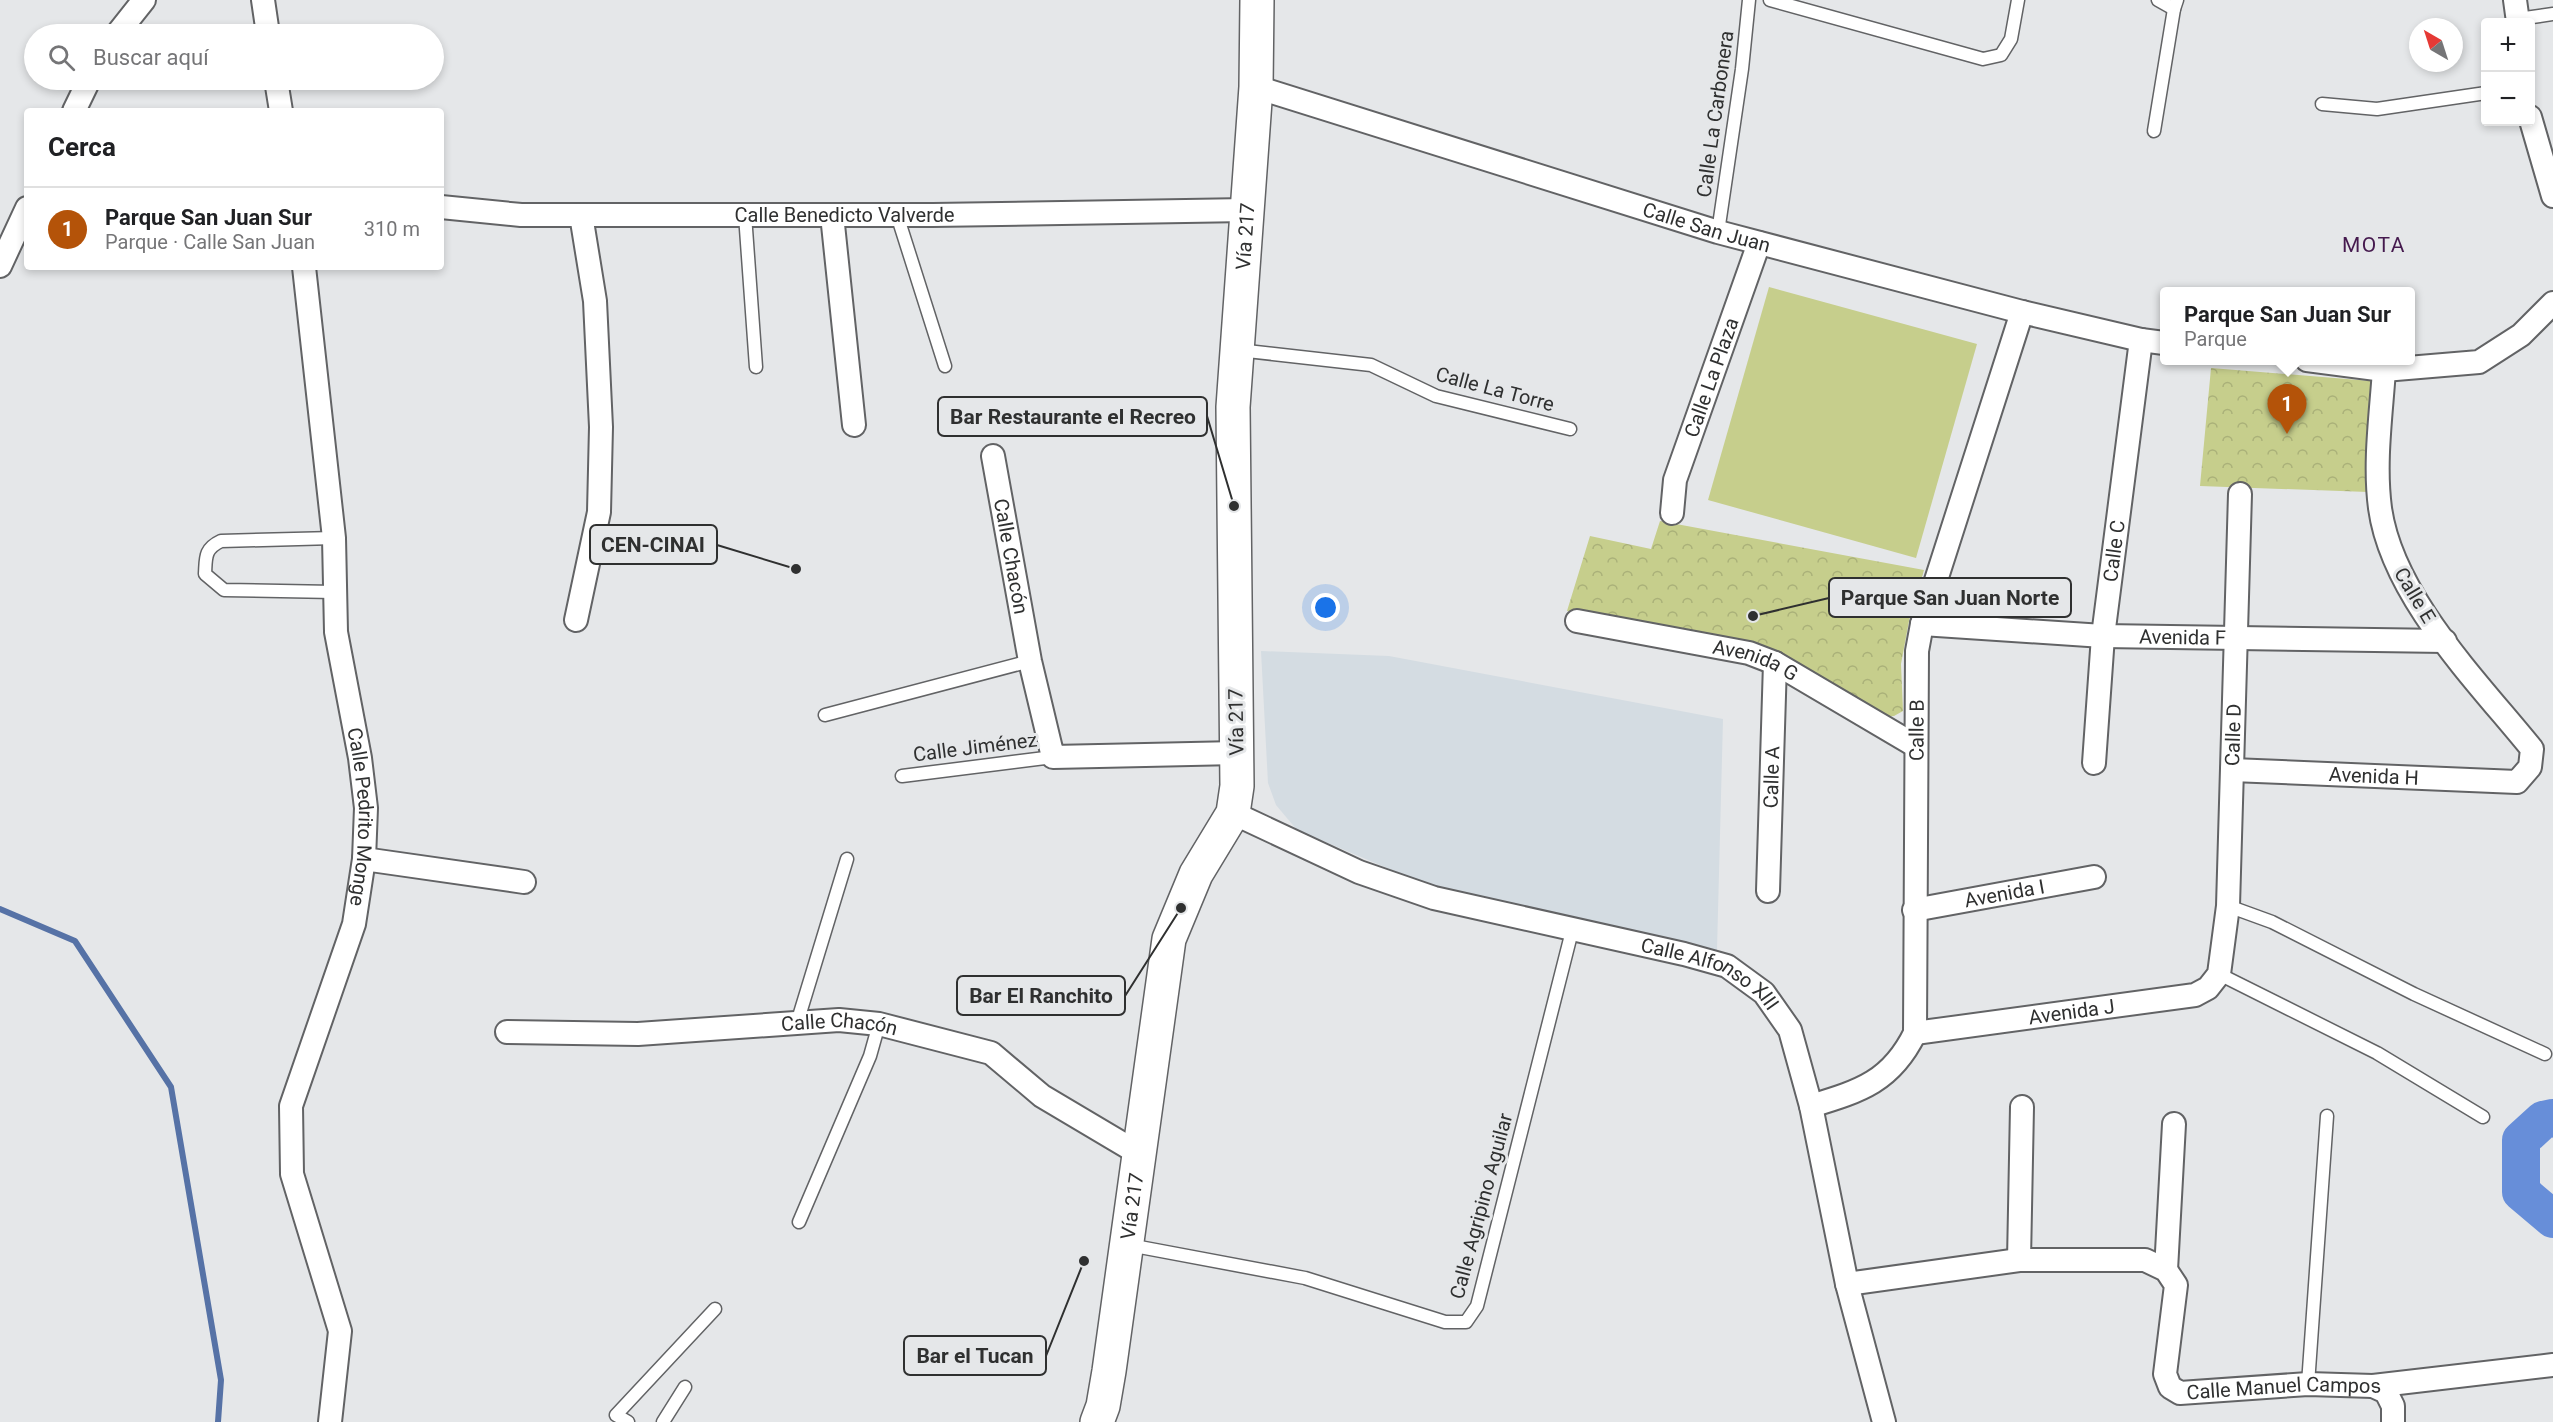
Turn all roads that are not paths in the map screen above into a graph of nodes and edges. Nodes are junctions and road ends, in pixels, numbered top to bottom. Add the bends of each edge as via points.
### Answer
1 (144, 0) edge
2 (262, 0) edge
3 (1257, 0) edge
4 (1749, 0) edge
5 (1770, 0) edge
6 (2018, 0) edge
7 (2158, 0) edge
8 (2175, 4) edge
9 (2517, 14) edge
10 (2553, 14) edge
11 (125, 24) edge
12 (266, 24) edge
13 (1256, 87) junction
14 (84, 90) edge
15 (278, 90) edge
16 (2481, 94) edge
17 (2322, 104) dead end
18 (75, 108) edge
19 (281, 108) edge
20 (2533, 126) edge
21 (2154, 131) dead end
22 (2553, 196) edge
23 (444, 207) edge
24 (1247, 210) junction
25 (24, 214) edge
26 (581, 215) junction
27 (745, 215) junction
28 (832, 215) junction
29 (897, 215) junction
30 (1718, 232) junction
31 (1759, 243) junction
32 (0, 266) edge
33 (304, 270) edge
34 (2553, 303) edge
35 (2022, 312) junction
36 (2141, 340) junction
37 (2160, 342) edge
38 (1236, 350) junction
39 (2346, 365) edge
40 (945, 366) dead end
41 (756, 367) dead end
42 (2384, 370) junction
43 (854, 425) dead end
44 (1570, 429) dead end
45 (993, 456) dead end
46 (2240, 494) dead end
47 (1672, 513) dead end
48 (334, 537) junction
49 (334, 592) junction
50 (576, 620) dead end
51 (1577, 621) dead end
52 (1922, 624) junction
53 (2103, 636) junction
54 (2237, 639) junction
55 (2445, 641) junction
56 (1030, 661) junction
57 (1775, 663) junction
58 (825, 715) dead end
59 (1916, 746) junction
60 (1237, 753) junction
61 (1053, 757) junction
62 (2094, 763) dead end
63 (2232, 770) junction
64 (902, 776) dead end
65 (2517, 782) joint
66 (1233, 813) junction
67 (364, 859) junction
68 (847, 859) dead end
69 (2094, 877) dead end
70 (524, 882) dead end
71 (1768, 891) dead end
72 (2228, 906) junction
73 (1914, 910) junction
74 (1572, 931) junction
75 (2219, 974) junction
76 (797, 1023) junction
77 (879, 1024) junction
78 (507, 1032) dead end
79 (1915, 1033) junction
80 (2545, 1054) dead end
81 (1811, 1106) junction
82 (2022, 1107) dead end
83 (2327, 1116) dead end
84 (2483, 1117) dead end
85 (2174, 1124) dead end
86 (1138, 1153) junction
87 (799, 1222) dead end
88 (1125, 1245) junction
89 (2019, 1260) junction
90 (2166, 1269) junction
91 (1847, 1284) junction
92 (715, 1310) dead end
93 (2553, 1365) edge
94 (2308, 1384) junction
95 (2373, 1386) junction
96 (685, 1387) dead end
97 (330, 1422) edge
98 (628, 1422) edge
99 (663, 1422) edge
100 (1096, 1422) edge
101 (1884, 1422) edge
102 (2392, 1422) edge

1 - 11 street
2 - 12 street
3 - 13 main road, Vía 217
4 - 30 lane, Calle La Carbonera
5 - 6 lane via 1983,59 2001,55 2011,39
7 - 8 lane
8 - 21 lane
9 - 10 lane
13 - 24 main road, Vía 217
13 - 30 street, Calle San Juan
14 - 18 street
15 - 19 street
16 - 17 lane via 2377,110
20 - 22 street
23 - 26 street, Calle Benedicto Valverde via 521,215
24 - 29 street, Calle Benedicto Valverde
24 - 38 main road, Vía 217
25 - 32 street
26 - 27 street, Calle Benedicto Valverde
26 - 50 street via 595,301 601,427 599,512
27 - 28 street, Calle Benedicto Valverde
27 - 41 lane
28 - 29 street, Calle Benedicto Valverde
28 - 43 street
29 - 40 lane
30 - 31 street, Calle San Juan
31 - 35 street, Calle San Juan
31 - 47 street, Calle La Plaza via 1675,480
33 - 48 street, Calle Pedrito Monge
34 - 42 street via 2521,335 2480,362
35 - 36 street, Calle San Juan
35 - 52 street, Calle B
36 - 37 street, Calle San Juan
36 - 53 street, Calle C
38 - 44 lane, Calle La Torre via 1371,365 1436,396
38 - 60 main road, Vía 217 via 1233,407
39 - 42 street
42 - 55 street, Calle E via 2378,452 2380,508 2394,561
45 - 56 street, Calle Chacón
46 - 54 street, Calle D
48 - 49 street, Calle Pedrito Monge
48 - 49 lane via 221,542 212,546 206,556 205,574 224,590
49 - 67 street, Calle Pedrito Monge via 336,632 366,808
51 - 57 street, Avenida G via 1749,653
52 - 53 street, Avenida F
52 - 59 street, Calle B via 1917,651
53 - 54 street, Avenida F
53 - 62 street, Calle C
54 - 55 street, Avenida F
54 - 63 street, Calle D
55 - 65 street, Calle E via 2532,749 2530,767
56 - 58 lane
56 - 61 street, Calle Chacón
57 - 59 street, Avenida G
57 - 71 street, Calle A
59 - 73 street, Calle B
60 - 61 street
60 - 66 main road, Vía 217
61 - 64 lane, Calle Jiménez
63 - 65 street, Avenida H
63 - 72 street, Calle D
66 - 74 street, Calle Alfonso XIII via 1359,872 1434,898
66 - 86 main road, Vía 217 via 1196,874 1169,939
67 - 70 street
67 - 97 street, Calle Pedrito Monge via 354,924 291,1106 291,1174 340,1331
68 - 76 lane
69 - 73 street, Avenida I
72 - 75 street, Calle D
72 - 80 lane via 2272,922 2414,994
73 - 79 street, Calle B
74 - 81 street, Calle Alfonso XIII via 1727,966 1764,993 1790,1030
74 - 88 lane, Calle Agripino Aguilar via 1477,1306 1466,1322 1445,1322 1305,1278
75 - 79 street, Avenida J via 2208,988 2195,994
75 - 84 lane via 2377,1053
76 - 77 street, Calle Chacón via 839,1020
76 - 78 street, Calle Chacón via 638,1034
77 - 86 street, Calle Chacón via 991,1053 1042,1096
77 - 87 lane via 870,1056
79 - 81 street via 1906,1050 1878,1078 1857,1092
81 - 91 street, Calle Alfonso XIII
82 - 89 street
83 - 94 lane
85 - 90 street
86 - 88 main road, Vía 217
88 - 100 main road, Vía 217 via 1108,1371
89 - 90 street via 2145,1260
89 - 91 street
90 - 94 street, Calle Manuel Campos via 2176,1285 2165,1374 2169,1387 2180,1393
91 - 101 street, Calle Alfonso XIII
92 - 98 lane via 616,1415
93 - 95 street, Calle Manuel Campos
94 - 95 street, Calle Manuel Campos
95 - 102 street via 2386,1392 2393,1407
96 - 99 lane

